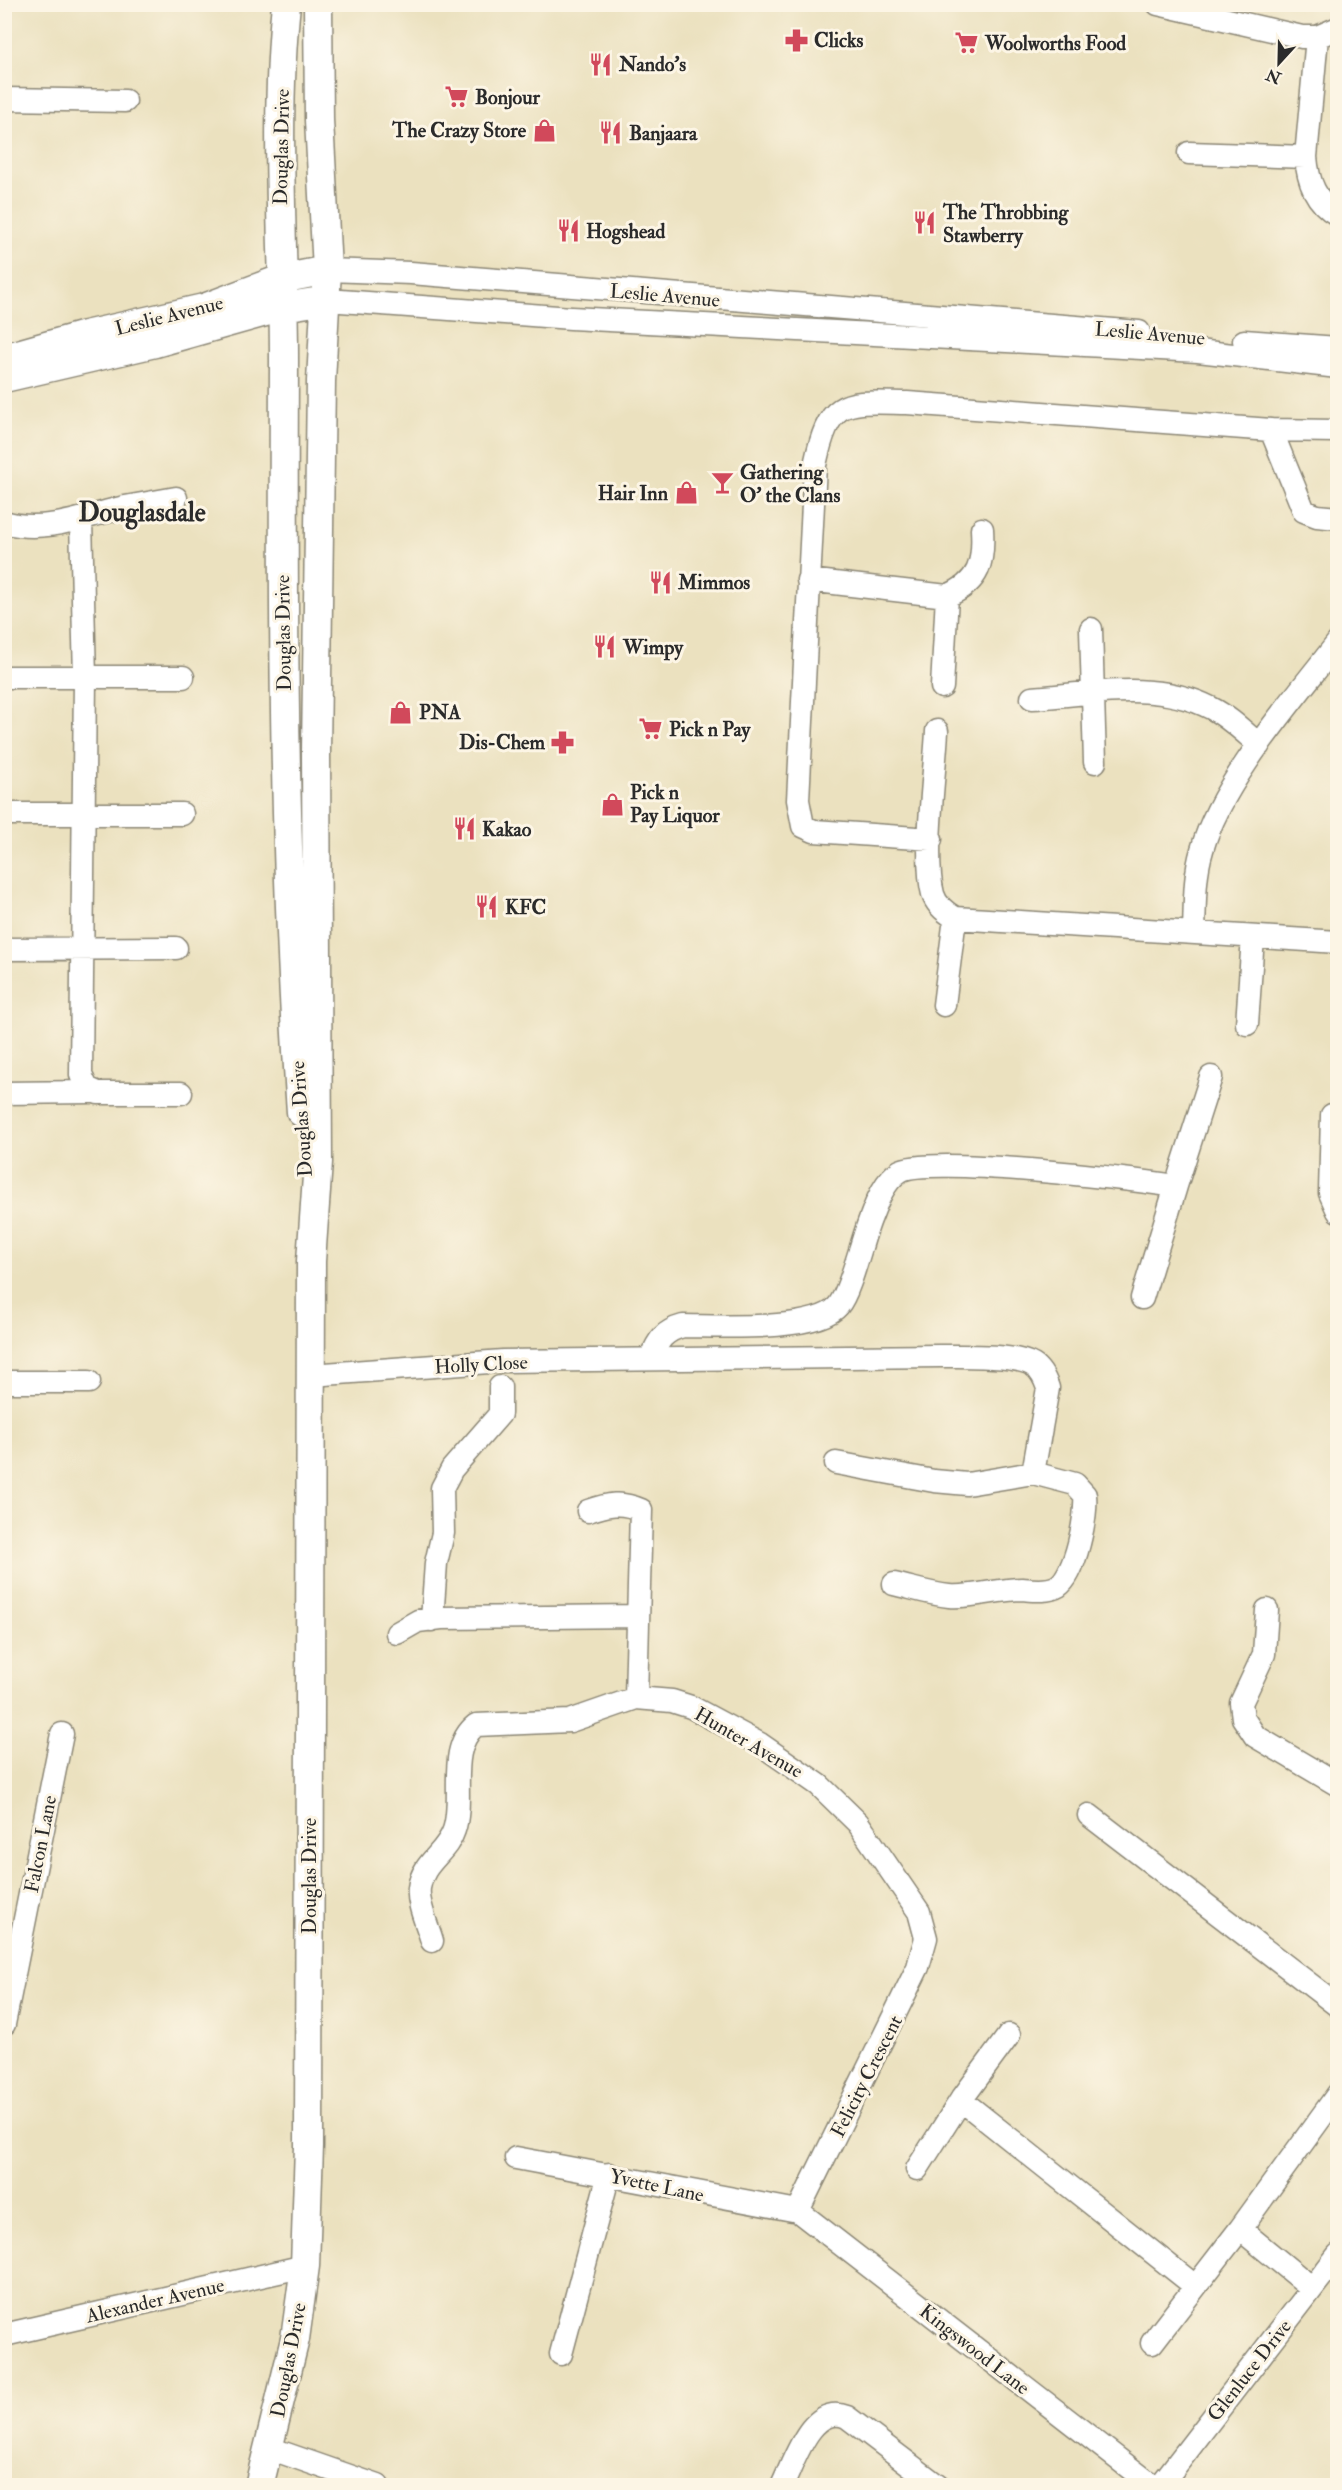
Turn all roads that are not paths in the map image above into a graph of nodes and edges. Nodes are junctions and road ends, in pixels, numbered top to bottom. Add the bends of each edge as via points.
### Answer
1 (286, 4) edge
2 (318, 4) edge
3 (1158, 4) edge
4 (1254, 14) edge
5 (1338, 28) edge
6 (1317, 37) junction
7 (4, 99) edge
8 (125, 100) dead end
9 (1189, 153) dead end
10 (1306, 157) junction
11 (1338, 215) edge
12 (327, 270) junction
13 (281, 279) junction
14 (327, 300) junction
15 (283, 308) junction
16 (231, 322) junction
17 (1338, 348) edge
18 (4, 358) edge
19 (284, 358) junction
20 (1338, 368) edge
21 (4, 378) edge
22 (1271, 429) junction
23 (1335, 431) dead end
24 (176, 498) dead end
25 (1338, 518) edge
26 (81, 520) junction
27 (4, 522) edge
28 (982, 529) dead end
29 (808, 580) junction
30 (947, 597) junction
31 (1090, 629) dead end
32 (1338, 642) edge
33 (4, 677) edge
34 (183, 677) dead end
35 (85, 678) junction
36 (942, 687) dead end
37 (1092, 694) junction
38 (1032, 698) dead end
39 (937, 731) dead end
40 (1259, 745) junction
41 (1095, 762) dead end
42 (4, 814) edge
43 (182, 814) dead end
44 (84, 815) junction
45 (931, 839) junction
46 (955, 918) junction
47 (1194, 933) junction
48 (1253, 937) junction
49 (1338, 942) edge
50 (82, 947) junction
51 (176, 948) dead end
52 (4, 949) edge
53 (944, 1005) dead end
54 (1246, 1024) dead end
55 (1211, 1077) dead end
56 (91, 1092) junction
57 (4, 1093) edge
58 (181, 1094) dead end
59 (1332, 1115) dead end
60 (1176, 1186) junction
61 (1338, 1212) edge
62 (311, 1261) junction
63 (1142, 1298) dead end
64 (651, 1358) junction
65 (311, 1374) junction
66 (4, 1382) edge
67 (89, 1382) dead end
68 (500, 1386) dead end
69 (836, 1463) dead end
70 (1033, 1473) junction
71 (588, 1510) dead end
72 (894, 1584) dead end
73 (1267, 1610) dead end
74 (637, 1616) junction
75 (432, 1620) junction
76 (397, 1633) dead end
77 (636, 1698) junction
78 (62, 1734) dead end
79 (1338, 1785) edge
80 (1089, 1815) dead end
81 (926, 1938) joint
82 (432, 1941) dead end
83 (1338, 2006) edge
84 (4, 2024) edge
85 (1009, 2035) dead end
86 (1338, 2094) edge
87 (961, 2100) junction
88 (516, 2158) dead end
89 (917, 2169) dead end
90 (609, 2174) junction
91 (798, 2211) junction
92 (1240, 2229) junction
93 (1338, 2255) edge
94 (305, 2266) junction
95 (1195, 2286) junction
96 (1312, 2288) junction
97 (4, 2335) edge
98 (1152, 2343) dead end
99 (561, 2354) dead end
100 (269, 2448) junction
101 (259, 2486) edge
102 (378, 2486) edge
103 (782, 2486) edge
104 (938, 2486) edge
105 (1152, 2486) edge
106 (1160, 2486) edge

1 - 13 street, Douglas Drive via 280,153
2 - 12 street, Douglas Drive
3 - 4 street
4 - 6 street via 1293,36
5 - 6 street
6 - 10 street
7 - 8 street
9 - 10 street
10 - 11 street via 1311,187 1326,207
12 - 13 street, Leslie Avenue
12 - 14 street, Douglas Drive
12 - 17 street, Leslie Avenue via 411,273
13 - 15 street, Douglas Drive
13 - 18 street, Leslie Avenue via 204,308
14 - 15 street, Leslie Avenue
14 - 20 street, Leslie Avenue via 571,318 1198,351
14 - 62 street, Douglas Drive via 321,404 315,752 318,1162
15 - 16 street, Leslie Avenue
15 - 19 street, Douglas Drive
16 - 19 street via 263,338
16 - 21 street, Leslie Avenue
19 - 62 street, Douglas Drive via 282,548 287,835
22 - 23 street
22 - 25 street via 1304,511
22 - 29 street via 907,403 847,404 832,415 818,450
24 - 26 street
26 - 27 street via 31,526
26 - 35 street
28 - 30 street via 980,567 961,590
29 - 30 street
29 - 45 street via 798,800 803,826 814,831
30 - 36 street
31 - 37 street
32 - 40 street
33 - 35 street
34 - 35 street
35 - 44 street
37 - 38 street
37 - 40 street via 1156,693 1190,700 1218,712
37 - 41 street
39 - 45 street
40 - 47 street via 1224,801 1204,843 1198,865
42 - 44 street
43 - 44 street
44 - 50 street
45 - 46 street via 933,893 942,908
46 - 47 street
46 - 53 street
47 - 48 street
48 - 49 street
48 - 54 street
50 - 51 street
50 - 52 street
50 - 56 street via 81,1075
55 - 60 street
56 - 57 street
56 - 58 street
59 - 61 street via 1330,1193
60 - 63 street
60 - 64 street via 1116,1177 1009,1170 926,1166 902,1169 892,1177 878,1200 838,1307 815,1320 683,1326 665,1333
62 - 65 street, Douglas Drive
64 - 65 street, Holly Close via 503,1361
64 - 70 street, Holly Close via 959,1356 1028,1363 1039,1371 1048,1388
65 - 94 street, Douglas Drive via 309,2146
66 - 67 street
68 - 75 street via 500,1414 452,1469 442,1488 443,1533 436,1563
69 - 70 street via 967,1484
70 - 72 street via 1075,1484 1085,1495 1078,1543 1059,1585 1045,1590 993,1590 961,1596
71 - 74 street via 612,1503 641,1509
73 - 79 street via 1264,1654 1241,1703 1243,1718 1255,1736
74 - 75 street
74 - 77 street
75 - 76 street via 418,1621
77 - 81 street, Hunter Avenue via 691,1707 760,1744 819,1785 858,1823 919,1912
77 - 82 street, Hunter Avenue via 570,1720 476,1725 467,1732 461,1747 455,1829 421,1876 418,1892
78 - 84 street, Falcon Lane
80 - 83 street
81 - 91 street, Felicity Crescent via 903,2002
85 - 87 street
86 - 92 street
87 - 89 street
87 - 95 street
88 - 90 street, Yvette Lane
90 - 91 street, Yvette Lane via 680,2191
90 - 99 street
91 - 105 street, Kingswood Lane
92 - 95 street
92 - 96 street
93 - 96 street, Glenluce Drive
94 - 97 street, Alexander Avenue
94 - 100 street, Douglas Drive via 293,2349
95 - 98 street
96 - 106 street, Glenluce Drive
100 - 101 street, Douglas Drive
100 - 102 street
103 - 104 street via 815,2425 824,2416 837,2413

